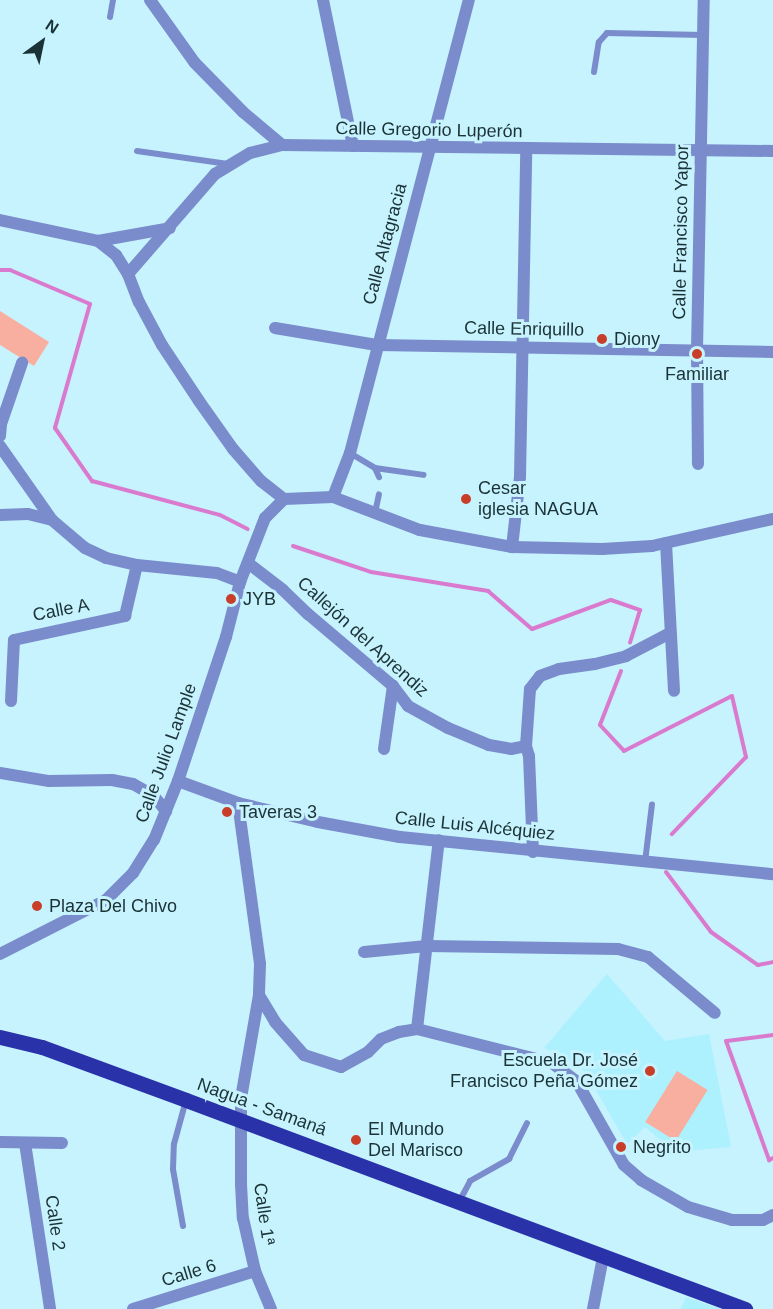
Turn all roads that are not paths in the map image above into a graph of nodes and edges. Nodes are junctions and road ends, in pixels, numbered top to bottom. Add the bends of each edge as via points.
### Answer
1 (113, 0) edge
2 (150, 0) edge
3 (323, 0) edge
4 (468, 0) edge
5 (704, 0) edge
6 (110, 17) dead end
7 (703, 34) junction
8 (594, 72) dead end
9 (282, 145) junction
10 (353, 146) junction
11 (429, 148) junction
12 (526, 150) junction
13 (700, 150) junction
14 (137, 151) dead end
15 (773, 151) edge
16 (229, 164) junction
17 (0, 220) edge
18 (171, 228) junction
19 (98, 242) junction
20 (129, 274) junction
21 (275, 328) dead end
22 (377, 345) junction
23 (523, 346) junction
24 (697, 350) junction
25 (773, 352) edge
26 (22, 363) dead end
27 (0, 424) edge
28 (0, 436) edge
29 (0, 446) edge
30 (350, 453) junction
31 (698, 464) dead end
32 (375, 468) junction
33 (424, 475) dead end
34 (379, 477) dead end
35 (379, 494) dead end
36 (333, 497) junction
37 (284, 499) junction
38 (375, 513) junction
39 (0, 515) edge
40 (773, 519) edge
41 (52, 520) junction
42 (666, 543) junction
43 (512, 547) junction
44 (248, 563) junction
45 (137, 565) junction
46 (240, 582) junction
47 (669, 633) junction
48 (393, 686) junction
49 (674, 691) dead end
50 (11, 701) dead end
51 (526, 746) junction
52 (384, 748) dead end
53 (0, 773) edge
54 (178, 781) junction
55 (238, 803) junction
56 (652, 804) dead end
57 (166, 811) junction
58 (439, 840) junction
59 (533, 852) junction
60 (645, 862) junction
61 (773, 874) edge
62 (427, 946) junction
63 (364, 952) dead end
64 (0, 954) edge
65 (259, 995) junction
66 (715, 1013) dead end
67 (417, 1029) junction
68 (0, 1037) edge
69 (186, 1100) junction
70 (241, 1120) junction
71 (526, 1123) dead end
72 (0, 1142) edge
73 (25, 1143) junction
74 (62, 1143) dead end
75 (459, 1202) junction
76 (773, 1215) edge
77 (183, 1226) dead end
78 (603, 1257) junction
79 (255, 1271) junction
80 (50, 1309) edge
81 (133, 1309) edge
82 (270, 1309) edge
83 (593, 1309) edge
84 (745, 1309) edge

1 - 6 lane
2 - 9 street via 195,63
3 - 10 street
4 - 11 street, Calle Altagracia
5 - 7 street, Calle Francisco Yapor
7 - 8 lane via 607,33 598,42
7 - 13 street, Calle Francisco Yapor
9 - 10 street, Calle Gregorio Luperón
9 - 16 street, Calle Gregorio Luperón via 250,153
10 - 11 street, Calle Gregorio Luperón
11 - 12 street, Calle Gregorio Luperón
11 - 22 street, Calle Altagracia
12 - 13 street, Calle Gregorio Luperón
12 - 23 street
13 - 15 street, Calle Gregorio Luperón
13 - 24 street, Calle Francisco Yapor
14 - 16 lane
16 - 18 street, Calle Gregorio Luperón via 215,174
17 - 19 street
18 - 19 street
18 - 20 street, Calle Gregorio Luperón
19 - 20 street via 116,255
20 - 37 street via 162,345 199,400 233,449 261,481
21 - 22 street, Calle Enriquillo
22 - 23 street, Calle Enriquillo
22 - 30 street, Calle Altagracia
23 - 24 street, Calle Enriquillo
23 - 43 street via 520,477
24 - 25 street, Calle Enriquillo
24 - 31 street, Calle Francisco Yapor
26 - 27 street
27 - 28 street
29 - 41 street
30 - 32 lane
30 - 36 street, Calle Altagracia
32 - 33 lane
32 - 34 lane
35 - 38 lane
36 - 37 street
36 - 38 street
37 - 44 street, Calle Julio Lample via 265,518
38 - 43 street via 420,530
39 - 41 street via 28,514
40 - 42 street
41 - 45 street via 85,548
42 - 43 street via 602,549
42 - 47 street
44 - 46 street, Calle Julio Lample
44 - 48 street, Callejón del Aprendiz
45 - 46 street via 217,573
45 - 50 street, Calle A via 125,616 14,640
46 - 54 street, Calle Julio Lample
47 - 49 street
47 - 51 street via 626,656 540,676 530,689
48 - 51 street, Callejón del Aprendiz via 408,706 448,728 489,745 511,749
48 - 52 street
51 - 59 street
53 - 57 street via 49,781 112,780 133,784 153,795
54 - 55 street, Calle Luis Alcéquiez
54 - 57 street, Calle Julio Lample
55 - 58 street, Calle Luis Alcéquiez via 329,825
55 - 65 street, Calle 1ª via 260,964
56 - 60 lane
57 - 64 street, Calle Julio Lample via 154,840 133,873 106,900
58 - 59 street, Calle Luis Alcéquiez
58 - 62 street
59 - 60 street, Calle Luis Alcéquiez
60 - 61 street, Calle Luis Alcéquiez
62 - 63 street
62 - 66 street via 618,949 648,957
62 - 67 street
65 - 67 street via 275,1022 304,1055 341,1067 381,1040
65 - 70 street, Calle 1ª via 241,1098
67 - 76 street via 552,1063 577,1082 624,1165 641,1180 688,1207 732,1220 763,1220
68 - 69 main road, Nagua - Samaná via 42,1047
69 - 70 main road, Nagua - Samaná
69 - 77 lane via 174,1144 173,1168
70 - 75 main road, Nagua - Samaná
70 - 79 street, Calle 1ª via 243,1218
71 - 75 lane via 509,1159 470,1181
72 - 73 street
73 - 74 street
73 - 80 street, Calle 2
75 - 78 main road, Nagua - Samaná
78 - 83 street
78 - 84 main road, Nagua - Samaná
79 - 81 street, Calle 6
79 - 82 street, Calle 1ª

